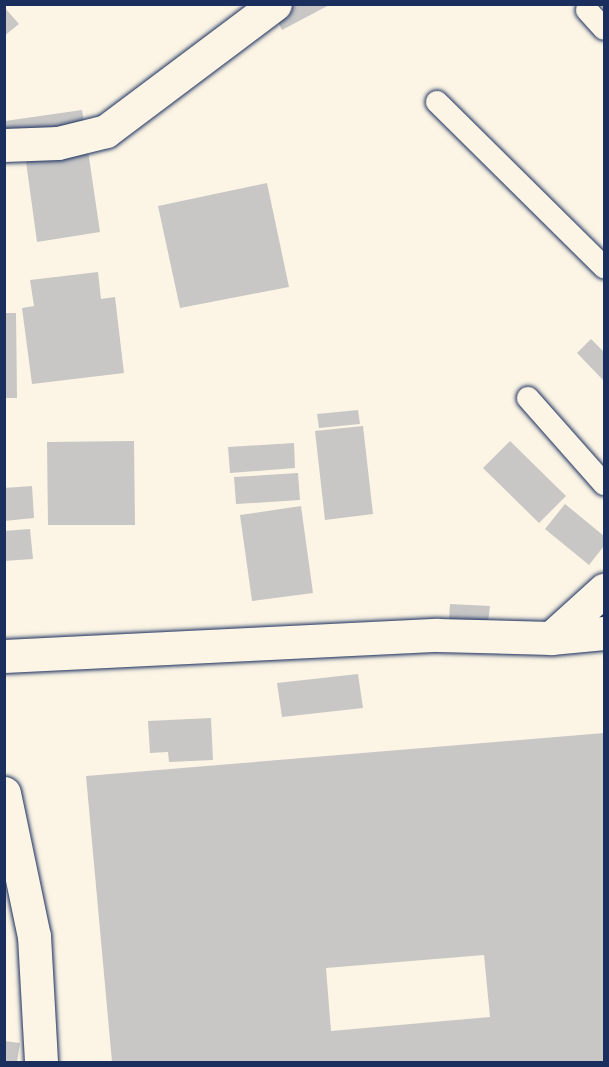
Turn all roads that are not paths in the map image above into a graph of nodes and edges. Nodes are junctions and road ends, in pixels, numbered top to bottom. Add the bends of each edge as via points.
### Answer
1 (275, 4) edge
2 (587, 10) dead end
3 (604, 29) edge
4 (437, 102) dead end
5 (4, 145) edge
6 (604, 267) edge
7 (528, 398) dead end
8 (604, 484) edge
9 (604, 590) edge
10 (604, 633) edge
11 (551, 638) junction
12 (4, 656) edge
13 (4, 793) edge
14 (41, 1062) edge

1 - 5 street via 106,131 58,143
2 - 3 lane
4 - 6 lane
7 - 8 lane
9 - 11 street
10 - 11 street
11 - 12 street via 437,635
13 - 14 street via 34,936

